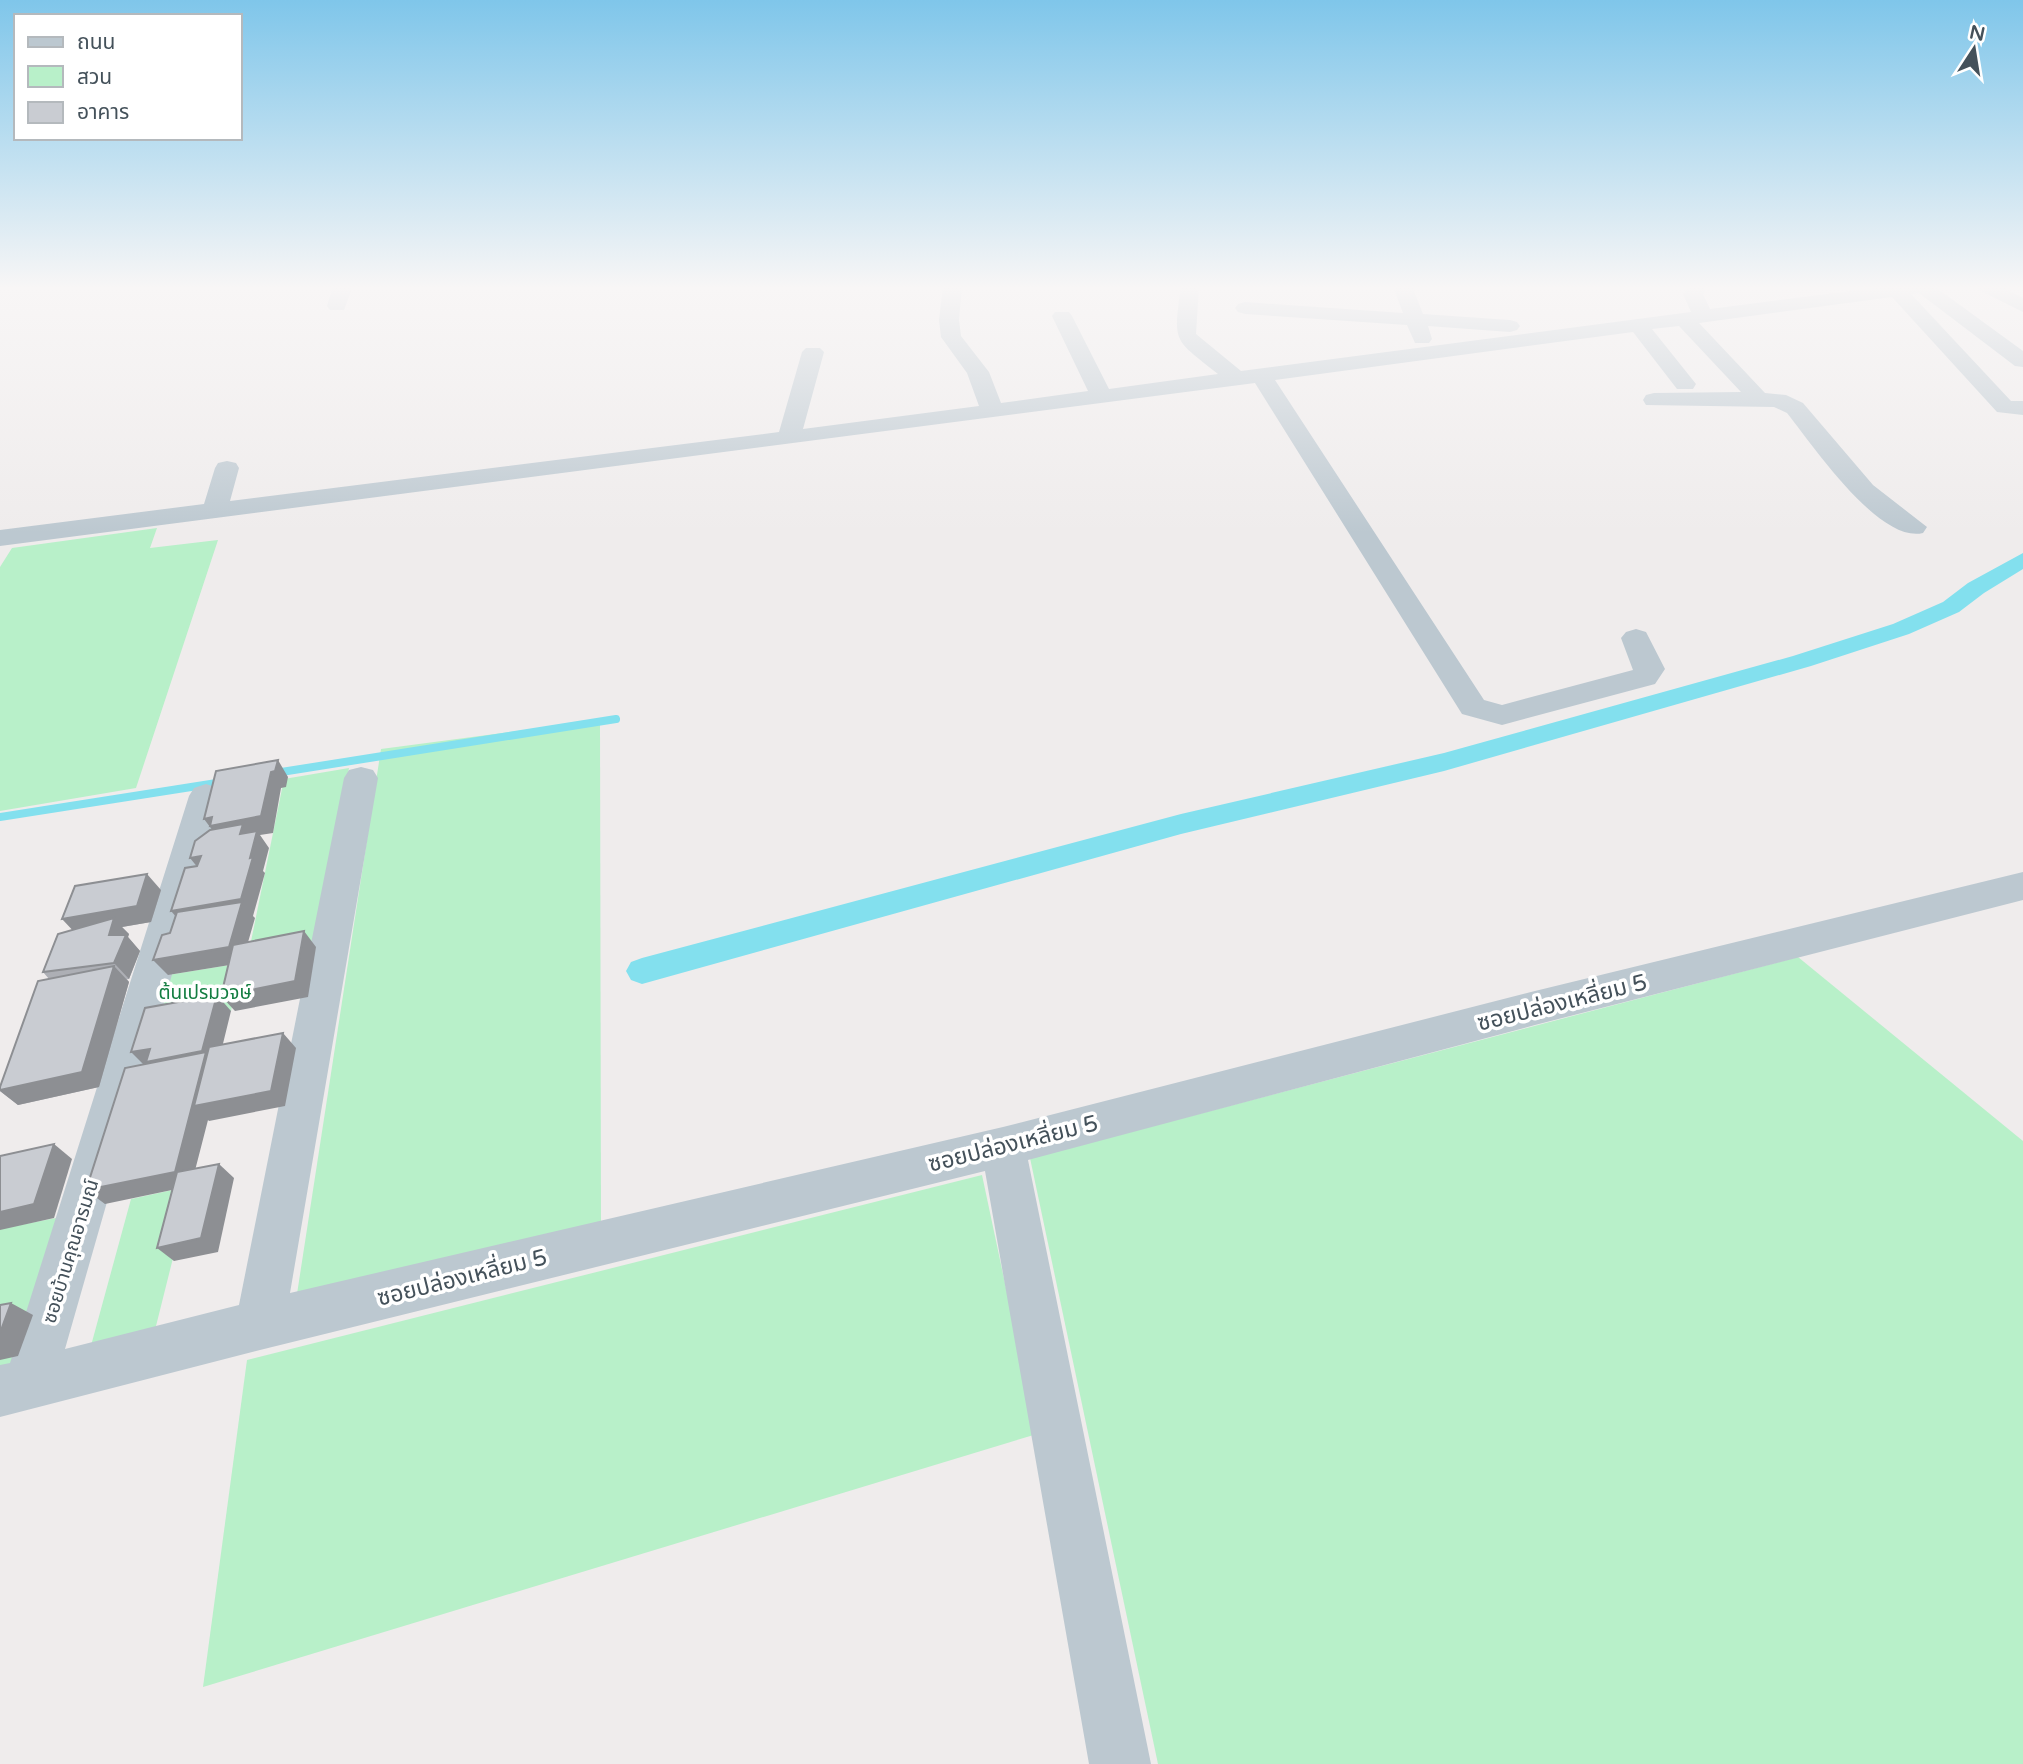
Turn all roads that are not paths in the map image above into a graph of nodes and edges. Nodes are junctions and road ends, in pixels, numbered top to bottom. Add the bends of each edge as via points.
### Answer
1 (808, 368) edge
2 (975, 368) edge
3 (1088, 368) edge
4 (1247, 368) edge
5 (1311, 368) edge
6 (1673, 368) edge
7 (1734, 368) edge
8 (1975, 368) edge
9 (1261, 375) junction
10 (1685, 384) dead end
11 (1101, 396) junction
12 (1759, 399) junction
13 (1654, 400) dead end
14 (2014, 407) edge
15 (992, 410) junction
16 (2023, 426) edge
17 (789, 438) junction
18 (227, 468) dead end
19 (1346, 471) dead end
20 (215, 510) junction
21 (1914, 527) dead end
22 (0, 538) edge
23 (1636, 638) dead end
24 (361, 778) dead end
25 (206, 796) dead end
26 (2023, 886) edge
27 (1003, 1147) junction
28 (260, 1325) junction
29 (15, 1387) edge
30 (1120, 1764) edge

1 - 17 street
2 - 15 street
3 - 11 street
4 - 9 street
5 - 9 street
6 - 10 street
7 - 12 street
8 - 14 street
9 - 11 street
9 - 19 street
9 - 23 lane via 1473,707 1502,715 1644,677 1649,662
11 - 15 street
12 - 13 street
12 - 21 street via 1778,400 1796,408 1875,502
14 - 16 street
15 - 17 street
17 - 20 street via 513,483 450,471
18 - 20 street
20 - 22 street
24 - 28 street
25 - 29 street, ซอยบ้านคุณอารมณ์
26 - 27 street, ซอยปล่องเหลี่ยม 5
27 - 28 street, ซอยปล่องเหลี่ยม 5
27 - 30 street
28 - 29 street, ซอยปล่องเหลี่ยม 5

